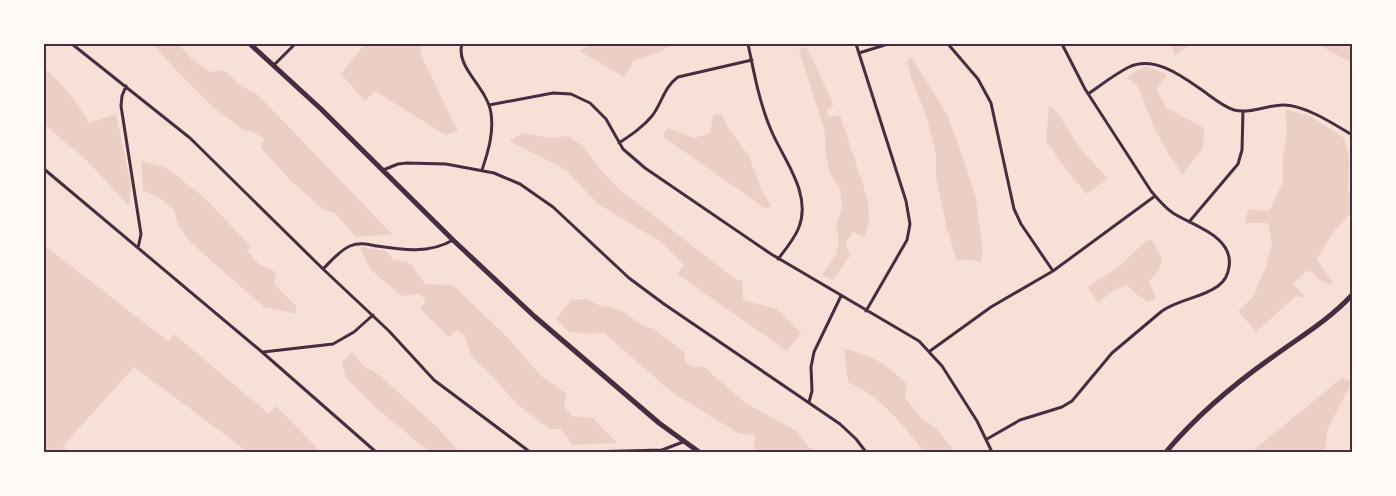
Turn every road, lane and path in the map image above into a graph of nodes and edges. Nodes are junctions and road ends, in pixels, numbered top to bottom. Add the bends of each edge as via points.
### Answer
1 (72, 44) edge
2 (250, 44) edge
3 (295, 44) edge
4 (462, 44) edge
5 (748, 44) edge
6 (856, 44) edge
7 (888, 44) edge
8 (948, 44) edge
9 (1062, 44) edge
10 (859, 53) junction
11 (752, 60) junction
12 (274, 65) junction
13 (126, 86) junction
14 (1088, 94) junction
15 (489, 105) junction
16 (1242, 111) junction
17 (1352, 135) edge
18 (619, 143) junction
19 (44, 169) edge
20 (383, 170) junction
21 (482, 170) junction
22 (1155, 196) junction
23 (1189, 222) junction
24 (452, 240) junction
25 (138, 248) junction
26 (778, 259) junction
27 (323, 269) junction
28 (1053, 271) junction
29 (1352, 295) edge
30 (841, 296) junction
31 (866, 310) junction
32 (373, 316) junction
33 (930, 351) junction
34 (262, 352) junction
35 (808, 402) junction
36 (986, 438) junction
37 (683, 442) junction
38 (376, 452) edge
39 (530, 452) edge
40 (586, 452) edge
41 (699, 452) edge
42 (866, 452) edge
43 (992, 452) edge
44 (1166, 452) edge

1 - 13 street
2 - 12 main road
3 - 12 street
4 - 15 street via 460,53 464,64
5 - 11 street
6 - 10 street
7 - 10 street
8 - 28 street via 978,79 991,103 1014,209
9 - 14 street
10 - 31 street via 909,216 904,247
11 - 18 street via 678,77 669,84 645,124
11 - 26 street via 769,125 801,197 800,225
12 - 20 main road
13 - 25 street via 121,106 142,234
13 - 27 street via 190,138
14 - 16 street via 1130,66 1152,63 1196,85 1222,104
14 - 22 street
15 - 18 street via 543,94 570,94 597,108
15 - 21 street via 491,140
16 - 17 street via 1293,106
16 - 23 street via 1242,150 1238,164
18 - 26 street via 645,168
19 - 25 street
20 - 21 street via 407,163 446,164
20 - 24 main road
21 - 35 street via 529,189 553,207 629,278
22 - 23 street
22 - 28 street
23 - 36 street via 1214,236 1227,249 1229,268 1221,284 1162,311 1112,353 1077,396 1066,404 1020,420
24 - 27 street via 441,247 422,250 356,244 342,250
24 - 37 main road via 555,334
25 - 34 street
26 - 30 street
27 - 32 street
28 - 33 street via 991,307
29 - 44 main road via 1331,315 1214,402
30 - 31 street
30 - 35 street via 814,352 812,391
31 - 33 street
32 - 34 street via 333,344
32 - 39 street via 443,387
33 - 36 street
34 - 38 street
35 - 42 street via 845,428
36 - 43 street
37 - 40 street via 662,450
37 - 41 main road

